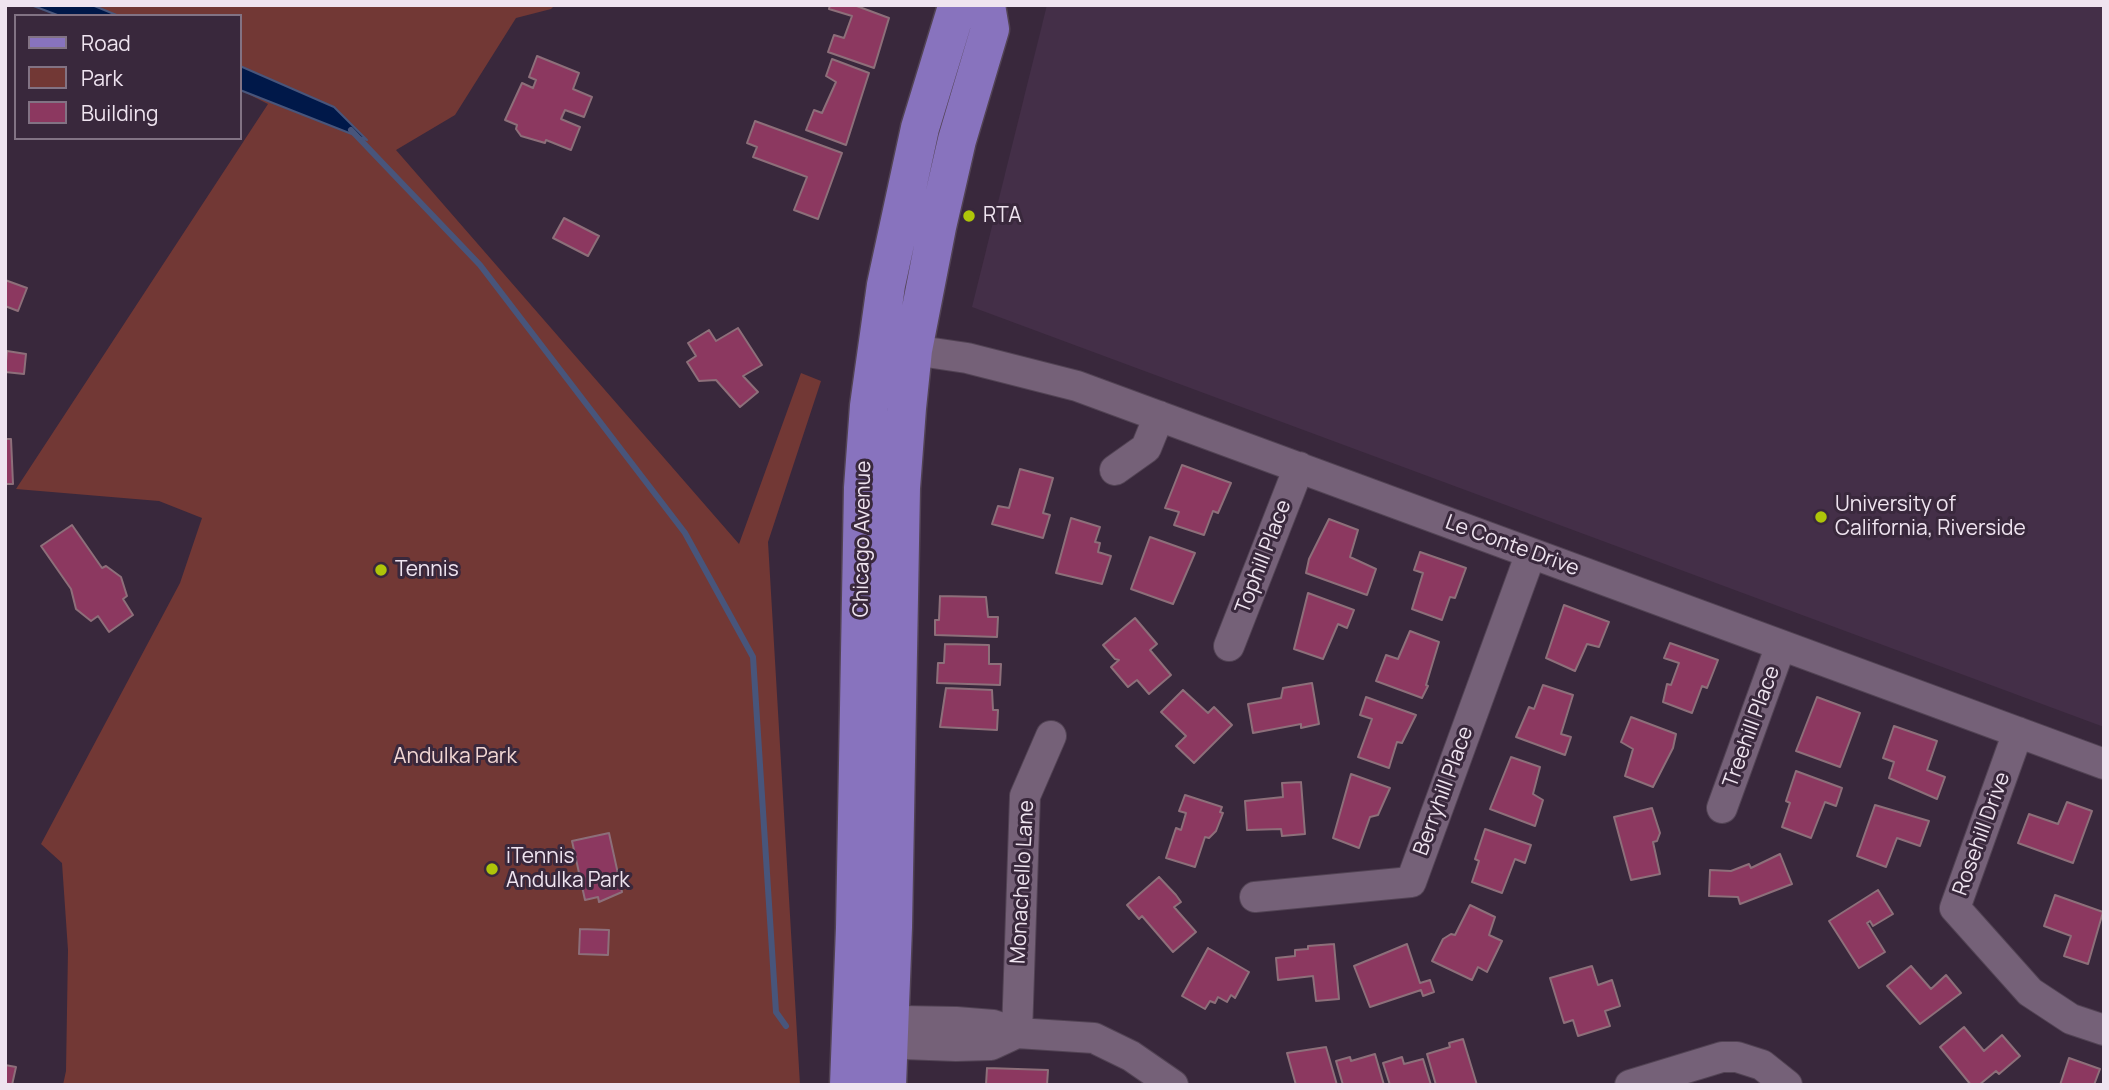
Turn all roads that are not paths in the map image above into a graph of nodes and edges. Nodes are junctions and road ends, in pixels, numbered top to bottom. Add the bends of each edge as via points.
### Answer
1 (961, 5) edge
2 (986, 5) edge
3 (908, 184) junction
4 (913, 351) junction
5 (869, 406) junction
6 (1159, 416) junction
7 (1299, 467) junction
8 (1115, 470) dead end
9 (1531, 553) junction
10 (1781, 645) junction
11 (1229, 646) dead end
12 (2018, 733) junction
13 (1051, 736) dead end
14 (2104, 764) edge
15 (1722, 808) dead end
16 (1255, 897) dead end
17 (2104, 1030) edge
18 (888, 1033) junction
19 (1017, 1033) junction
20 (1691, 1076) edge
21 (849, 1085) edge
22 (887, 1085) edge
23 (1173, 1085) edge
24 (1630, 1085) edge
25 (1787, 1085) edge

1 - 3 main road, Chicago Avenue via 920,128
2 - 4 main road, Chicago Avenue via 990,29 957,140
3 - 4 main road via 917,203 894,320 899,339
3 - 5 main road, Chicago Avenue via 886,285
4 - 5 main road
4 - 6 street, Le Conte Drive via 1022,370
4 - 18 main road, Chicago Avenue via 901,488
5 - 21 main road, Chicago Avenue via 863,488
6 - 7 street, Le Conte Drive
6 - 8 street via 1146,448
7 - 9 street, Le Conte Drive
7 - 11 street, Tophill Place
9 - 10 street, Le Conte Drive
9 - 16 street, Berryhill Place via 1411,882
10 - 12 street, Le Conte Drive
10 - 15 street, Treehill Place
12 - 14 street, Le Conte Drive
12 - 17 street, Rosehill Drive via 1955,908 2030,992 2071,1019
13 - 19 street, Monachello Lane via 1025,796
18 - 19 street via 903,1044 956,1046 991,1045
18 - 22 main road, Chicago Avenue
19 - 23 street via 1094,1038
20 - 24 street
20 - 25 street via 1722,1057 1749,1059

